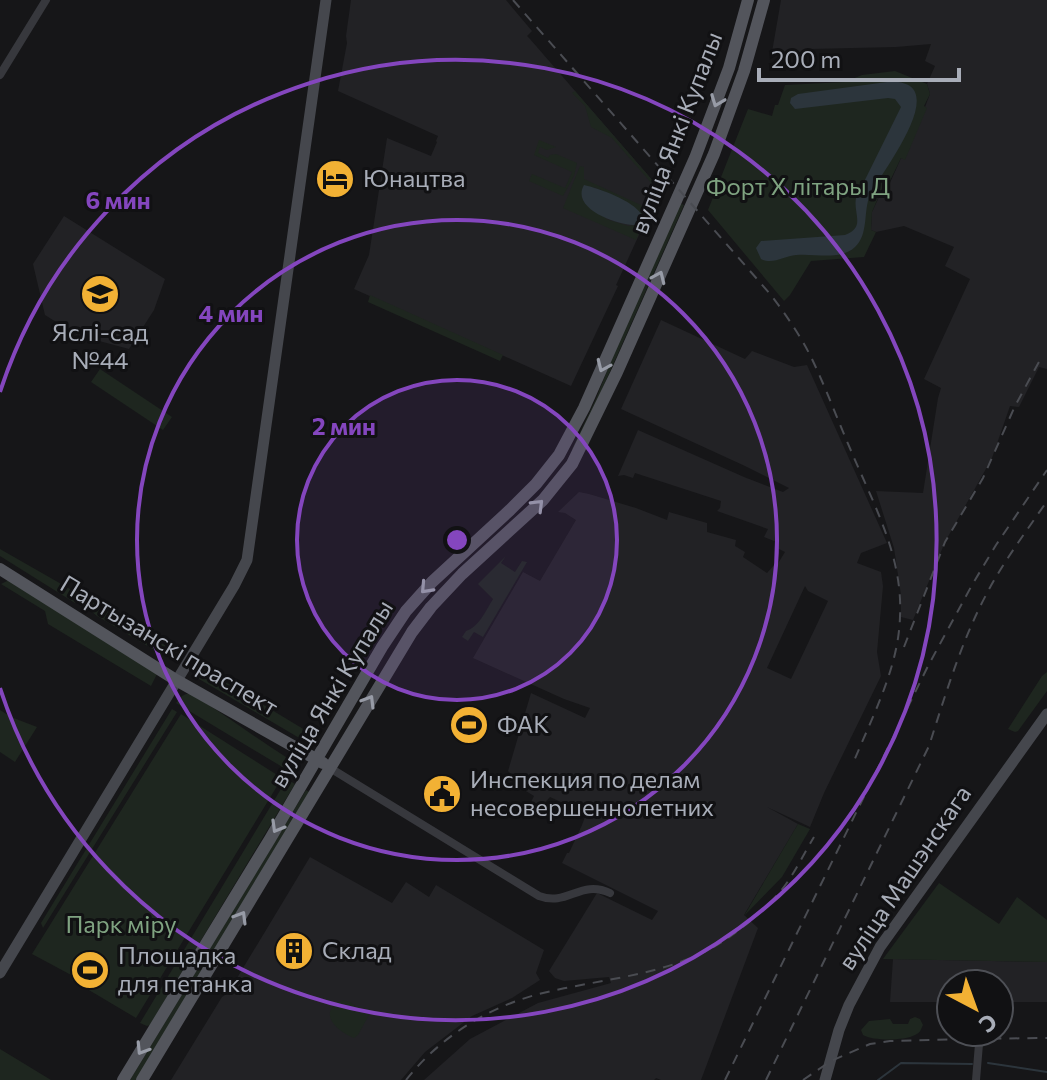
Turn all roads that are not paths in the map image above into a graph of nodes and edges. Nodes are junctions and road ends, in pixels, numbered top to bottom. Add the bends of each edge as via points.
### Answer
1 (46, 0) edge
2 (326, 0) edge
3 (748, 0) edge
4 (764, 0) edge
5 (734, 53) junction
6 (749, 57) junction
7 (0, 75) edge
8 (559, 455) junction
9 (572, 464) junction
10 (0, 569) edge
11 (176, 680) junction
12 (1047, 714) edge
13 (316, 759) junction
14 (330, 768) junction
15 (610, 893) dead end
16 (0, 973) edge
17 (979, 1048) edge
18 (123, 1080) edge
19 (142, 1080) edge
20 (825, 1080) edge
21 (976, 1080) edge

1 - 7 street
2 - 11 main road via 247,560
3 - 5 main road, вуліца Янкі Купалы
4 - 6 main road, вуліца Янкі Купалы
5 - 6 main road
5 -> 8 main road, вуліца Янкі Купалы via 685,181
9 -> 6 main road, вуліца Янкі Купалы via 714,154
8 - 9 main road
8 -> 13 main road, вуліца Янкі Купалы via 406,611
14 -> 9 main road, вуліца Янкі Купалы via 431,607 543,500
10 - 11 main road, Партызанскі праспект
11 - 13 main road, Партызанскі праспект
11 - 16 main road
12 - 20 main road, вуліца Машэнскага via 880,947 839,1030
13 - 14 main road, Партызанскі праспект
13 -> 18 main road, вуліца Янкі Купалы
14 - 15 street, Партызанскі праспект via 539,896 559,899 590,888
19 -> 14 main road, вуліца Янкі Купалы
17 - 21 street

